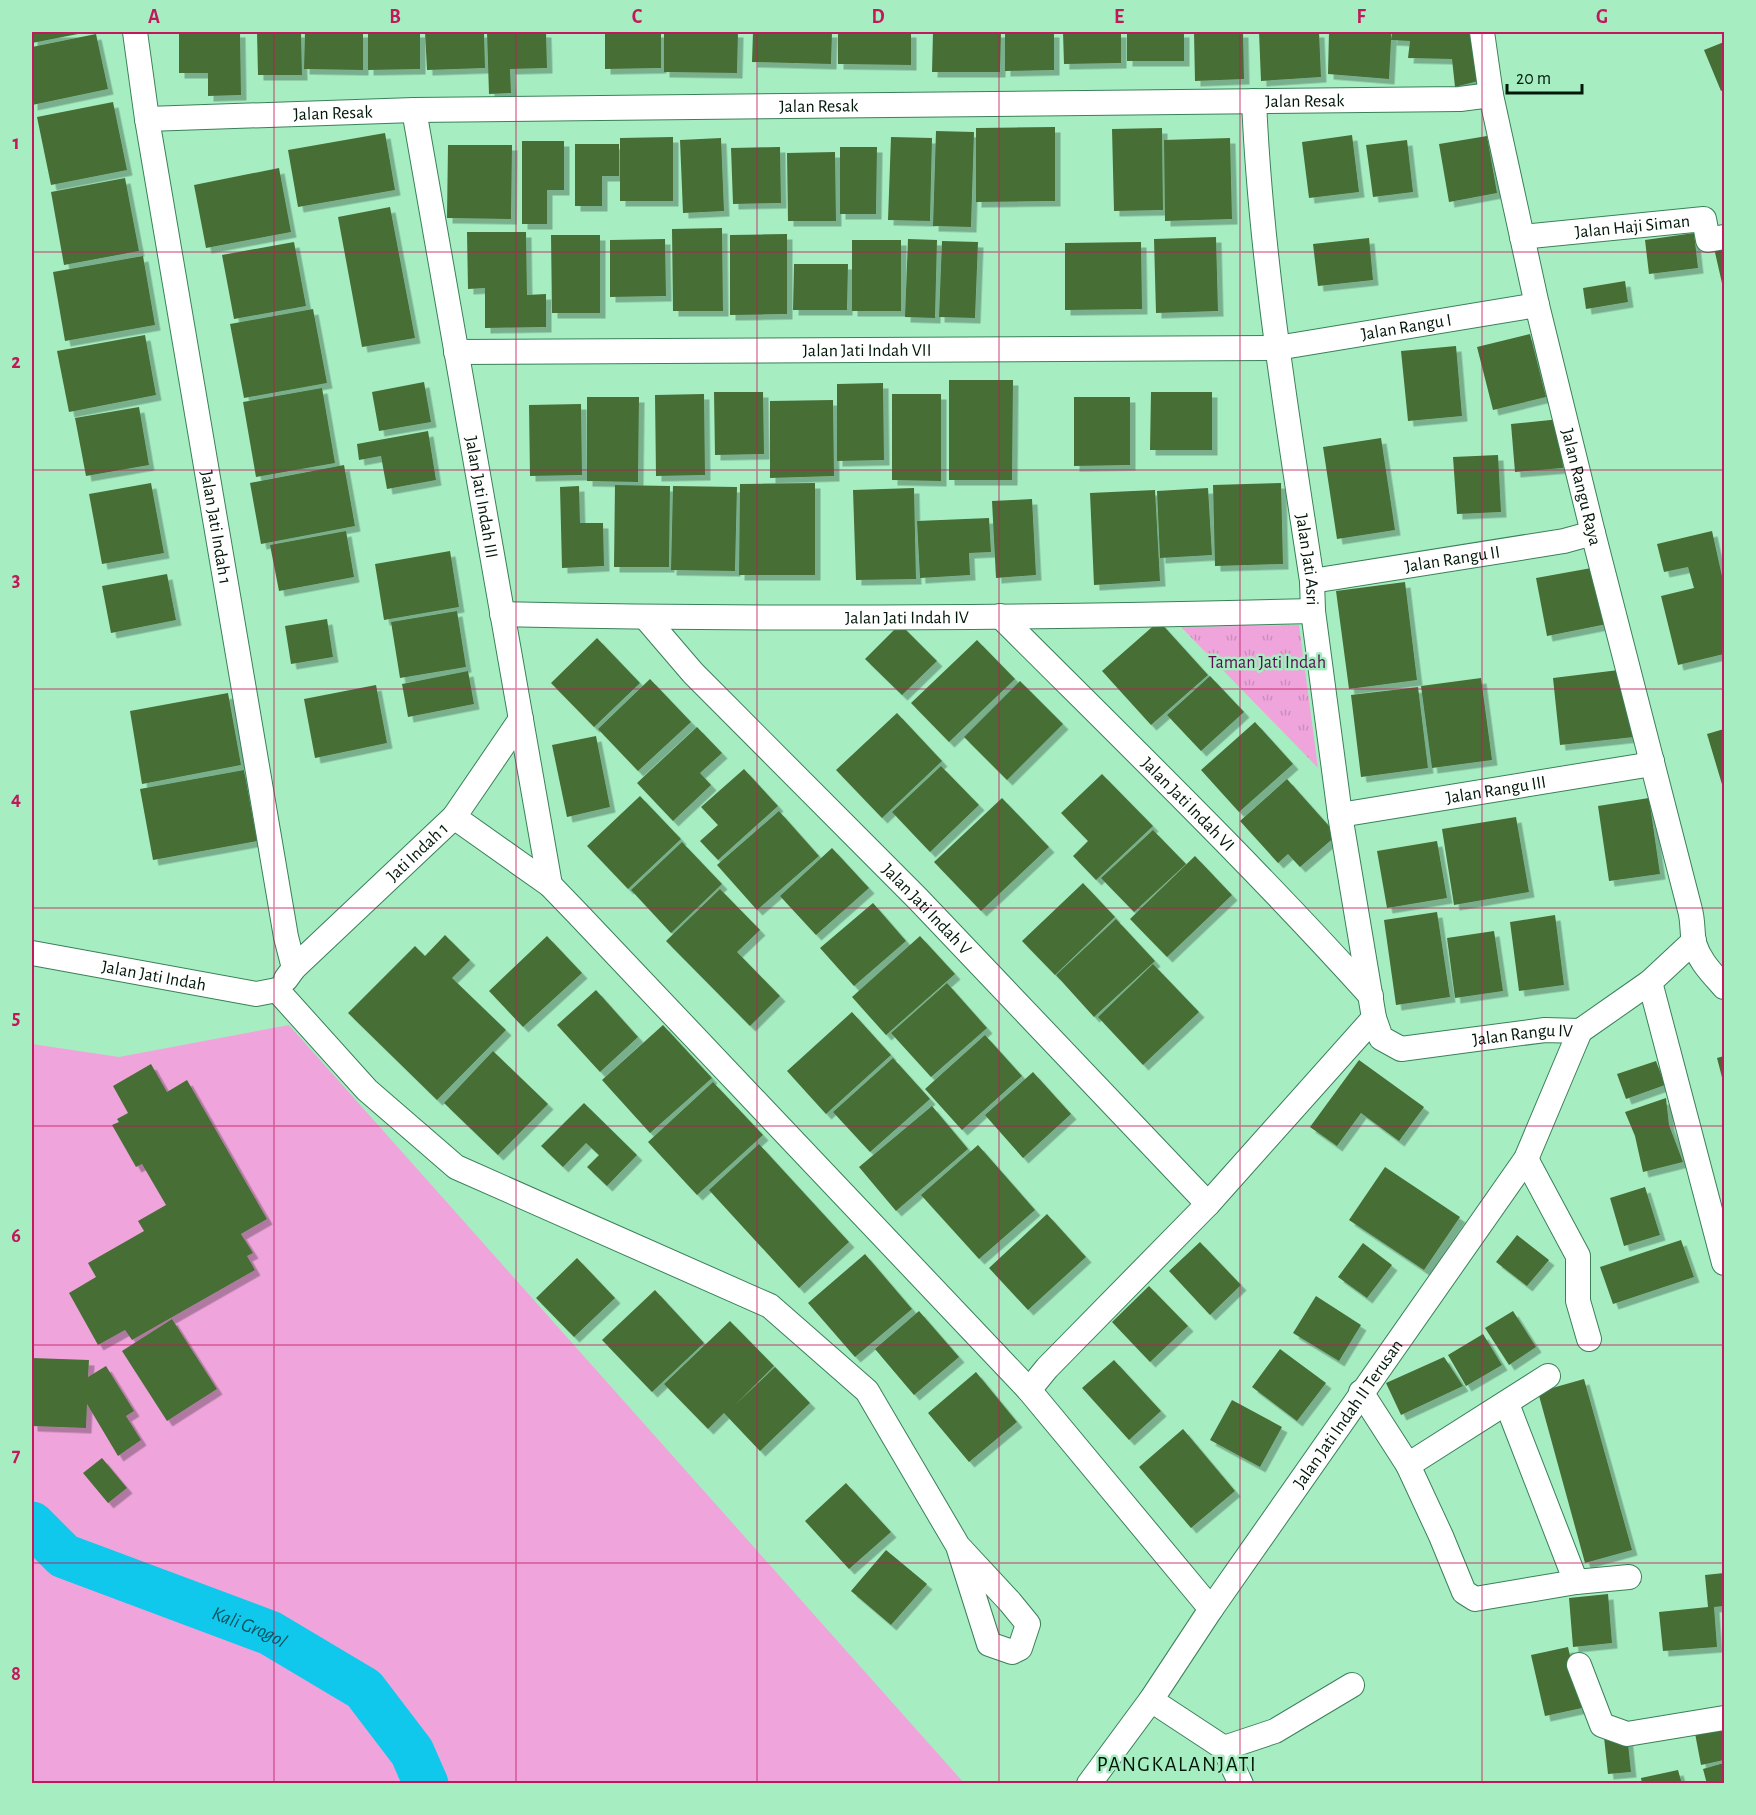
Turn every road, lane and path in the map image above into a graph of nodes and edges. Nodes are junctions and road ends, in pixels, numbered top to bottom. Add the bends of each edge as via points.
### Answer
1 (135, 32) edge
2 (1482, 32) edge
3 (1491, 95) junction
4 (1254, 101) junction
5 (414, 110) junction
6 (147, 119) junction
7 (1522, 237) junction
8 (1725, 237) edge
9 (1537, 305) junction
10 (1276, 348) junction
11 (456, 352) junction
12 (1593, 533) junction
13 (1312, 581) junction
14 (1312, 611) junction
15 (502, 614) junction
16 (1000, 616) junction
17 (645, 617) junction
18 (521, 720) junction
19 (1652, 761) junction
20 (1340, 815) junction
21 (454, 817) junction
22 (550, 885) junction
23 (1694, 941) junction
24 (32, 954) edge
25 (294, 968) junction
26 (1650, 982) junction
27 (1725, 987) edge
28 (277, 990) junction
29 (1372, 1006) junction
30 (1580, 1031) junction
31 (1526, 1159) junction
32 (1208, 1204) junction
33 (1725, 1263) edge
34 (1589, 1339) dead end
35 (1548, 1376) dead end
36 (1029, 1390) junction
37 (1361, 1392) junction
38 (1506, 1404) junction
39 (1408, 1466) junction
40 (958, 1546) dead end
41 (1629, 1577) dead end
42 (1576, 1582) junction
43 (1211, 1608) junction
44 (1579, 1665) dead end
45 (1352, 1685) dead end
46 (1151, 1700) junction
47 (1725, 1718) edge
48 (1224, 1748) junction
49 (1089, 1784) edge
50 (1241, 1784) edge

1 - 6 street
2 - 3 street, Jalan Rangu Raya
3 - 4 street, Jalan Resak via 1461,99
3 - 7 street, Jalan Rangu Raya
4 - 5 street, Jalan Resak
4 - 10 street, Jalan Jati Asri
5 - 6 street, Jalan Resak
5 - 11 street, Jalan Jati Indah III
6 - 25 street, Jalan Jati Indah 1
7 - 8 street, Jalan Haji Siman via 1704,219 1708,240
7 - 9 street, Jalan Rangu Raya
9 - 10 street, Jalan Rangu I
9 - 12 street, Jalan Rangu Raya
10 - 11 street, Jalan Jati Indah VII
10 - 13 street, Jalan Jati Asri
11 - 15 street, Jalan Jati Indah III
12 - 13 street, Jalan Rangu II
12 - 19 street, Jalan Rangu Raya
13 - 14 street, Jalan Jati Asri
14 - 16 street, Jalan Jati Indah IV
14 - 20 street, Jalan Jati Asri
15 - 17 street, Jalan Jati Indah IV
15 - 18 street, Jalan Jati Indah III
16 - 17 street, Jalan Jati Indah IV
16 - 29 street, Jalan Jati Indah VI via 1309,927
17 - 32 street, Jalan Jati Indah V via 693,673 918,899
18 - 21 street, Jati Indah 1
18 - 22 street, Jalan Jati Indah III
19 - 20 street, Jalan Rangu III
19 - 23 street, Jalan Rangu Raya via 1690,909
20 - 29 street, Jalan Jati Asri
21 - 22 street
21 - 25 street, Jati Indah 1
22 - 36 street
23 - 26 street, Jalan Rangu IV
23 - 27 street, Jalan Rangu Raya via 1703,964
24 - 28 street, Jalan Jati Indah via 256,994
25 - 28 street, Jati Indah 1
26 - 30 street, Jalan Rangu IV
26 - 33 street
28 - 40 street via 367,1090 456,1167 770,1306 867,1391
29 - 30 street, Jalan Rangu IV via 1381,1038 1401,1049 1545,1030
29 - 32 street
30 - 31 street, Jalan Jati Indah II Terusan
31 - 34 street via 1578,1256 1578,1301
31 - 37 street, Jalan Jati Indah II Terusan
32 - 36 street
35 - 38 street
36 - 43 street
37 - 39 street
37 - 43 street, Jalan Jati Indah II Terusan
38 - 39 street
38 - 42 street
39 - 42 street via 1464,1592 1475,1599
41 - 42 street
43 - 46 street, Jalan Jati Indah II Terusan
44 - 47 street via 1602,1725 1627,1734
45 - 48 street via 1275,1731
46 - 48 street
46 - 49 street, Jalan Jati Indah II Terusan
48 - 50 street

